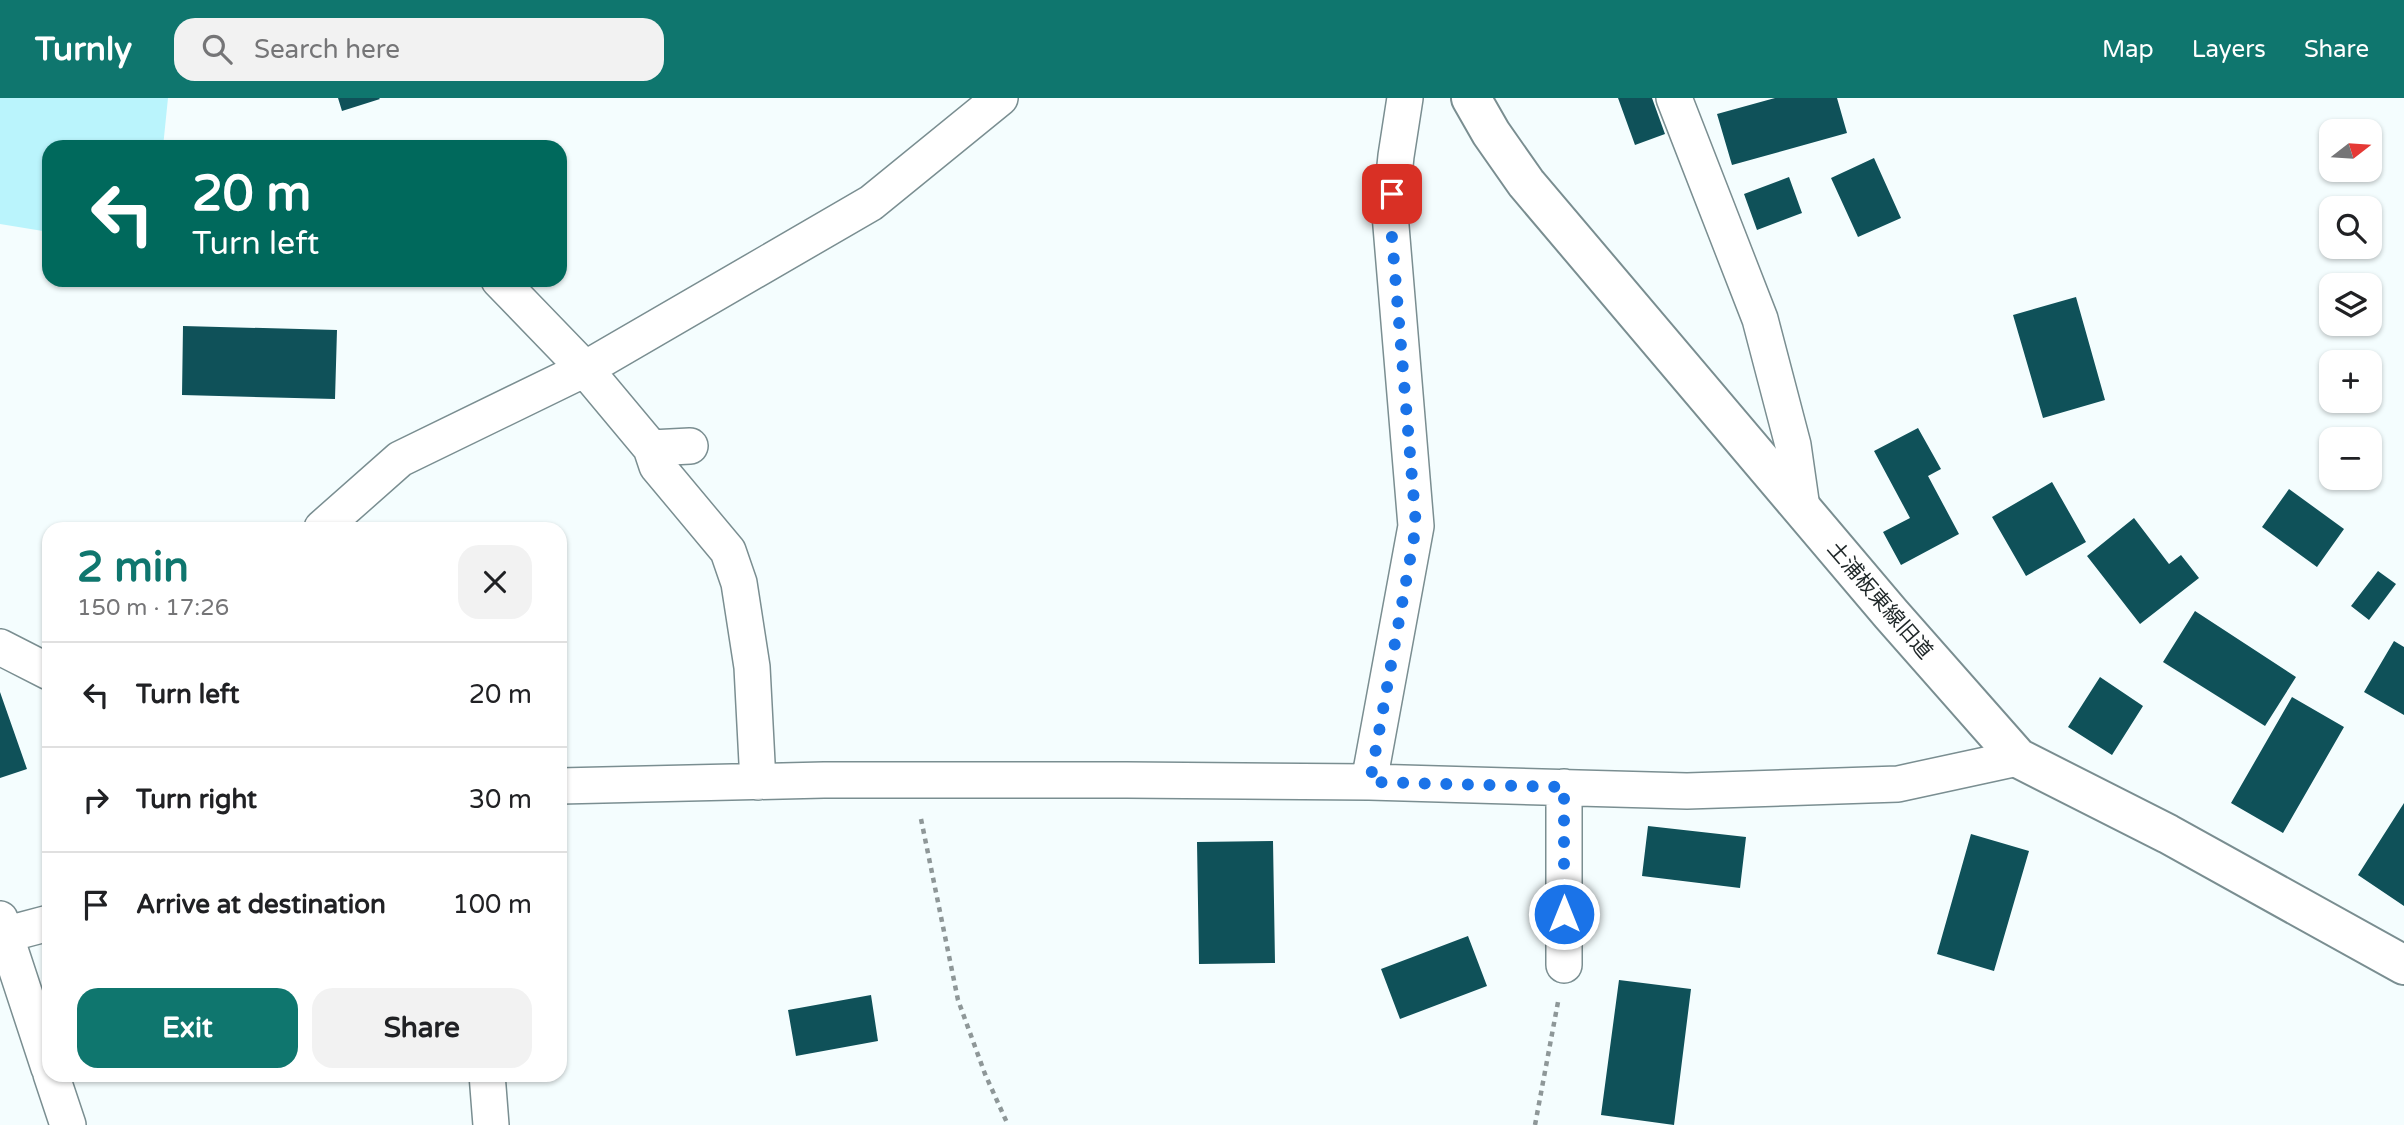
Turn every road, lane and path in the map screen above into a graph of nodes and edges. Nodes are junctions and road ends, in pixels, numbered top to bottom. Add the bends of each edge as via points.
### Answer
1 (1000, 98) edge
2 (1405, 98) edge
3 (1471, 98) edge
4 (1674, 98) edge
5 (506, 287) edge
6 (585, 369) junction
7 (690, 446) dead end
8 (651, 448) junction
9 (1802, 508) junction
10 (329, 522) edge
11 (0, 647) edge
12 (42, 668) edge
13 (2018, 758) junction
14 (914, 780) junction
15 (758, 782) junction
16 (1370, 782) junction
17 (567, 786) edge
18 (1564, 787) junction
19 (42, 924) edge
20 (2, 930) edge
21 (2402, 961) edge
22 (1564, 965) joint
23 (42, 1047) edge
24 (54, 1082) edge
25 (488, 1082) edge
26 (68, 1125) edge
27 (491, 1125) edge
28 (1008, 1125) edge
29 (1535, 1125) edge

1 - 6 street via 871,203
2 - 16 street via 1390,214 1416,526
3 - 9 street, 土浦板東線旧道 via 1526,183
4 - 9 street via 1760,319 1793,445
5 - 6 street
6 - 8 street
6 - 10 street via 400,459
7 - 8 street
8 - 15 street via 657,466 728,551 739,583 752,667
9 - 13 street, 土浦板東線旧道
11 - 12 street
13 - 18 street via 1898,784 1687,790
13 - 21 street, 土浦板東線旧道
14 - 15 street
14 - 16 street
14 - 28 path via 958,1000
15 - 17 street
16 - 18 street
18 - 22 street
19 - 20 street
20 - 23 street
22 - 29 path
24 - 26 street
25 - 27 street

